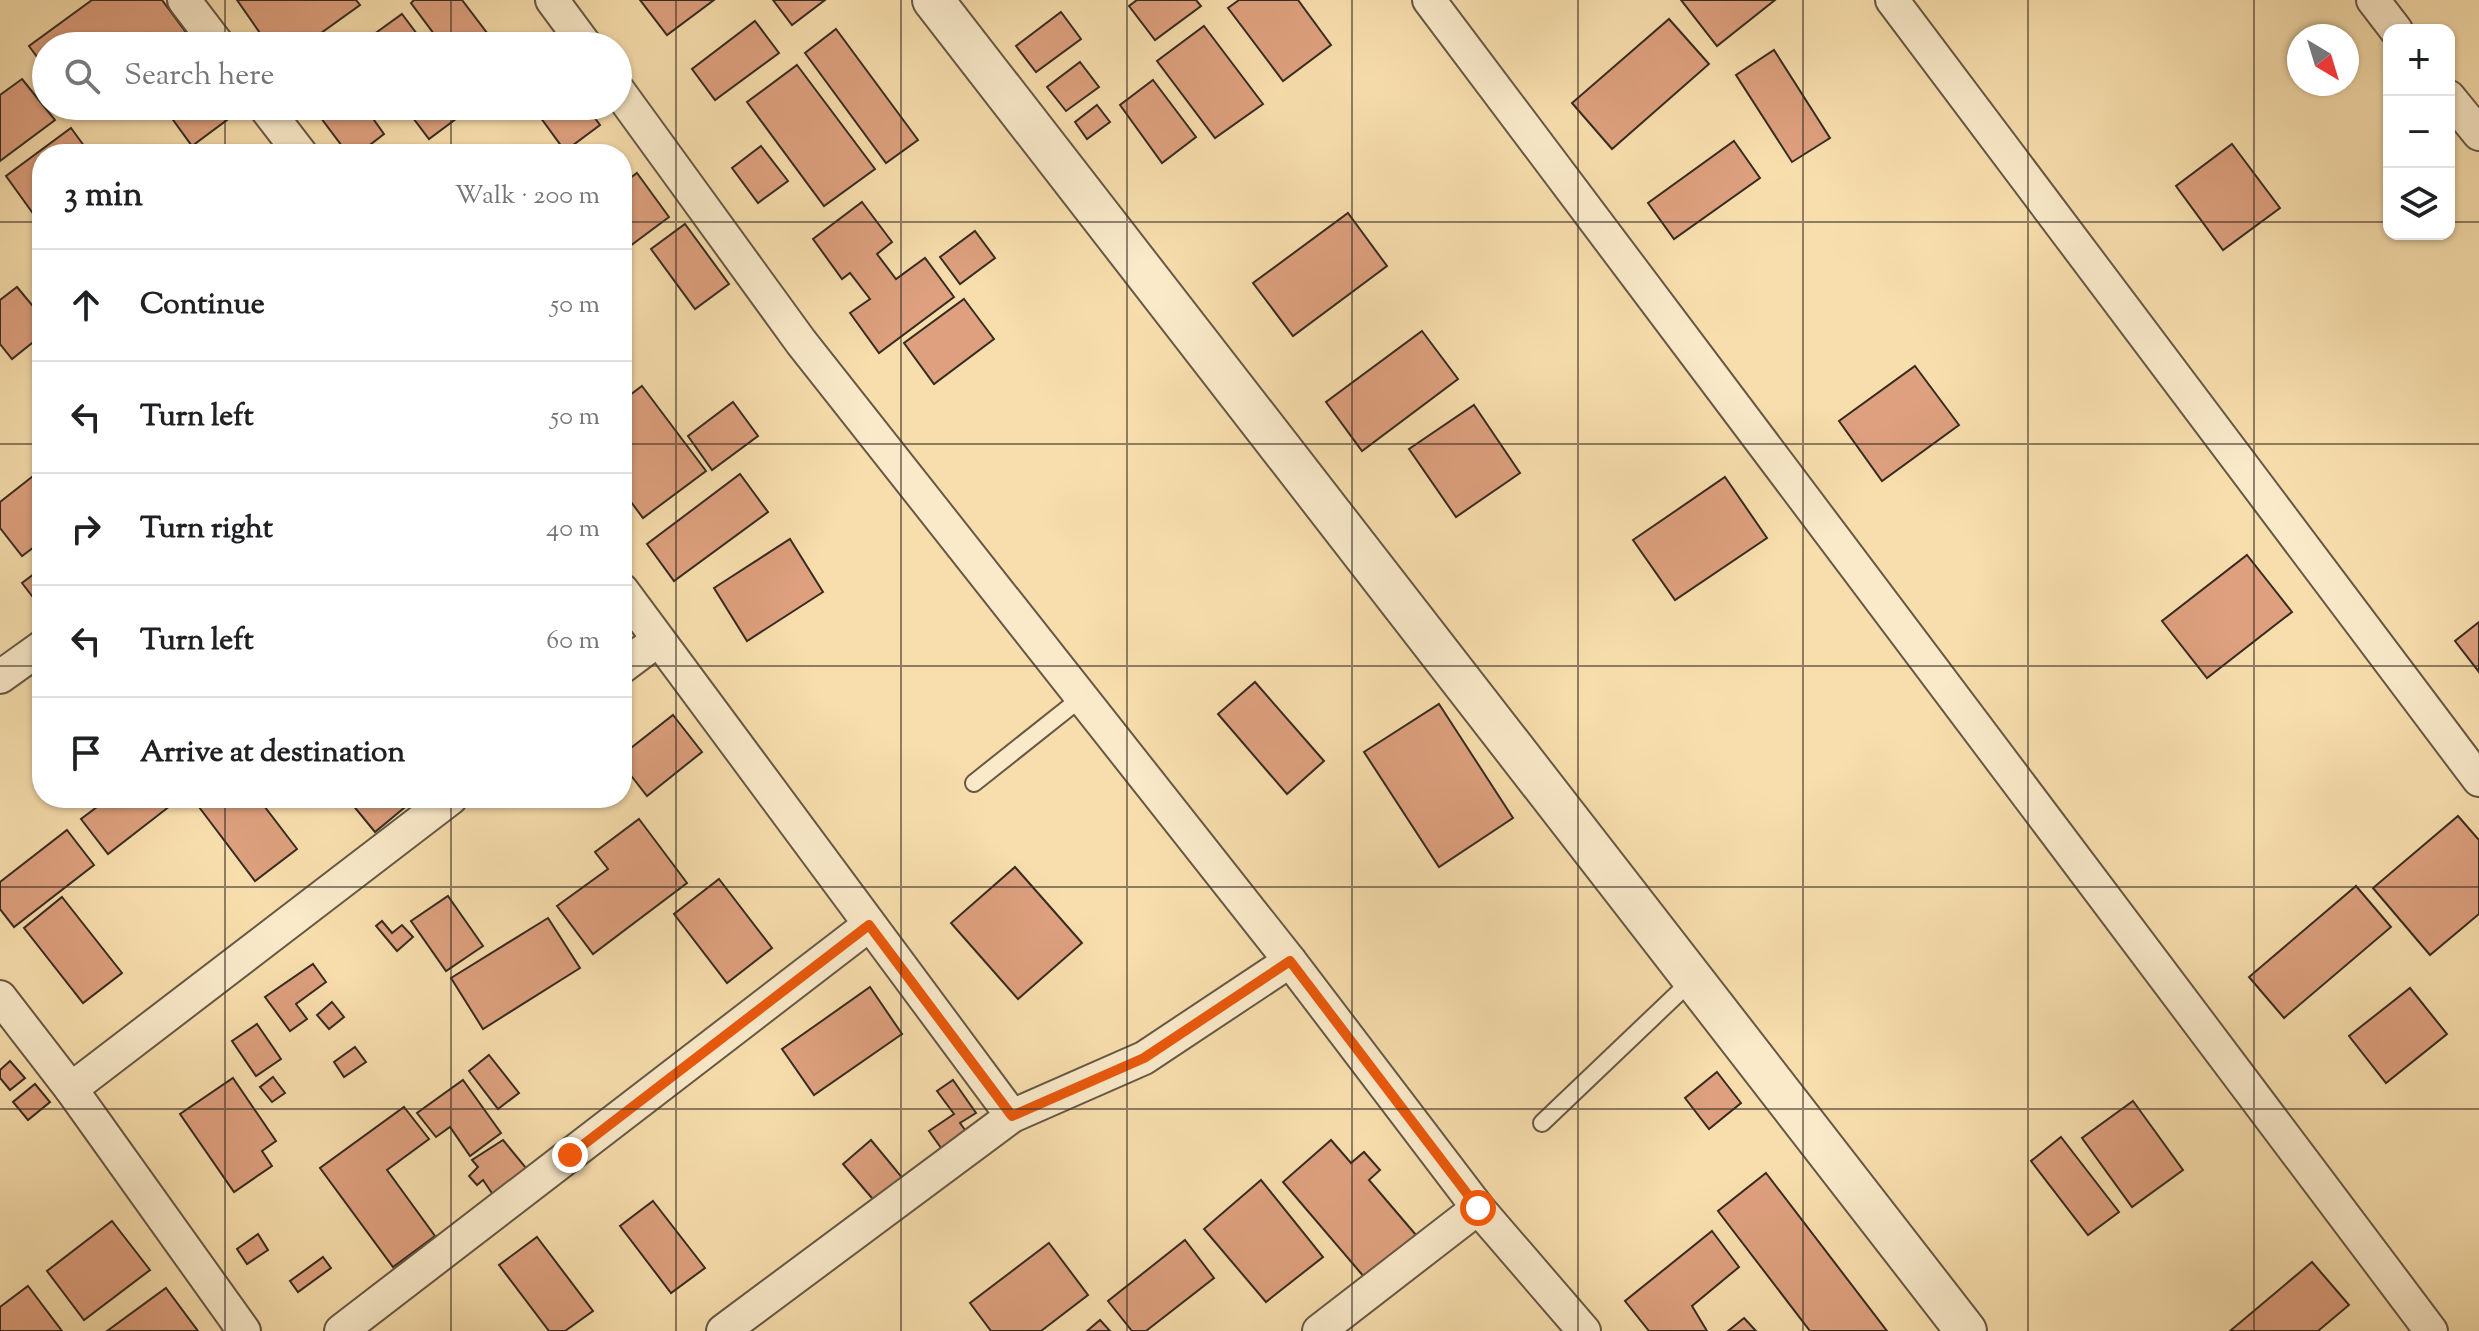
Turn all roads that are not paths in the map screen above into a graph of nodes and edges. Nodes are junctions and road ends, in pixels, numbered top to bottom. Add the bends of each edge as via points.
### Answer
1 (184, 0) edge
2 (552, 0) edge
3 (933, 0) edge
4 (1429, 0) edge
5 (1892, 0) edge
6 (2373, 0) edge
7 (2391, 24) edge
8 (208, 32) edge
9 (576, 32) edge
10 (632, 109) edge
11 (275, 120) edge
12 (293, 144) edge
13 (632, 604) edge
14 (658, 640) junction
15 (32, 654) edge
16 (632, 660) edge
17 (0, 677) edge
18 (1081, 698) junction
19 (2479, 780) edge
20 (974, 783) dead end
21 (438, 808) edge
22 (869, 925) junction
23 (1290, 961) junction
24 (1693, 979) junction
25 (0, 997) edge
26 (71, 1089) junction
27 (1012, 1116) junction
28 (1542, 1123) dead end
29 (1478, 1208) junction
30 (244, 1331) edge
31 (341, 1331) edge
32 (723, 1331) edge
33 (1319, 1331) edge
34 (1584, 1331) edge
35 (1966, 1331) edge
36 (2431, 1331) edge

1 - 8 street
2 - 9 street
3 - 24 street
4 - 36 street
5 - 19 street
6 - 7 street
10 - 18 street via 801,342
11 - 12 street
13 - 14 street
14 - 16 street
14 - 22 street
15 - 17 street
18 - 20 lane
18 - 23 street
21 - 26 street
22 - 27 street
22 - 31 street
23 - 27 street via 1144,1058
23 - 29 street
24 - 28 lane
24 - 35 street
25 - 26 street
26 - 30 street
27 - 32 street
29 - 33 street
29 - 34 street

